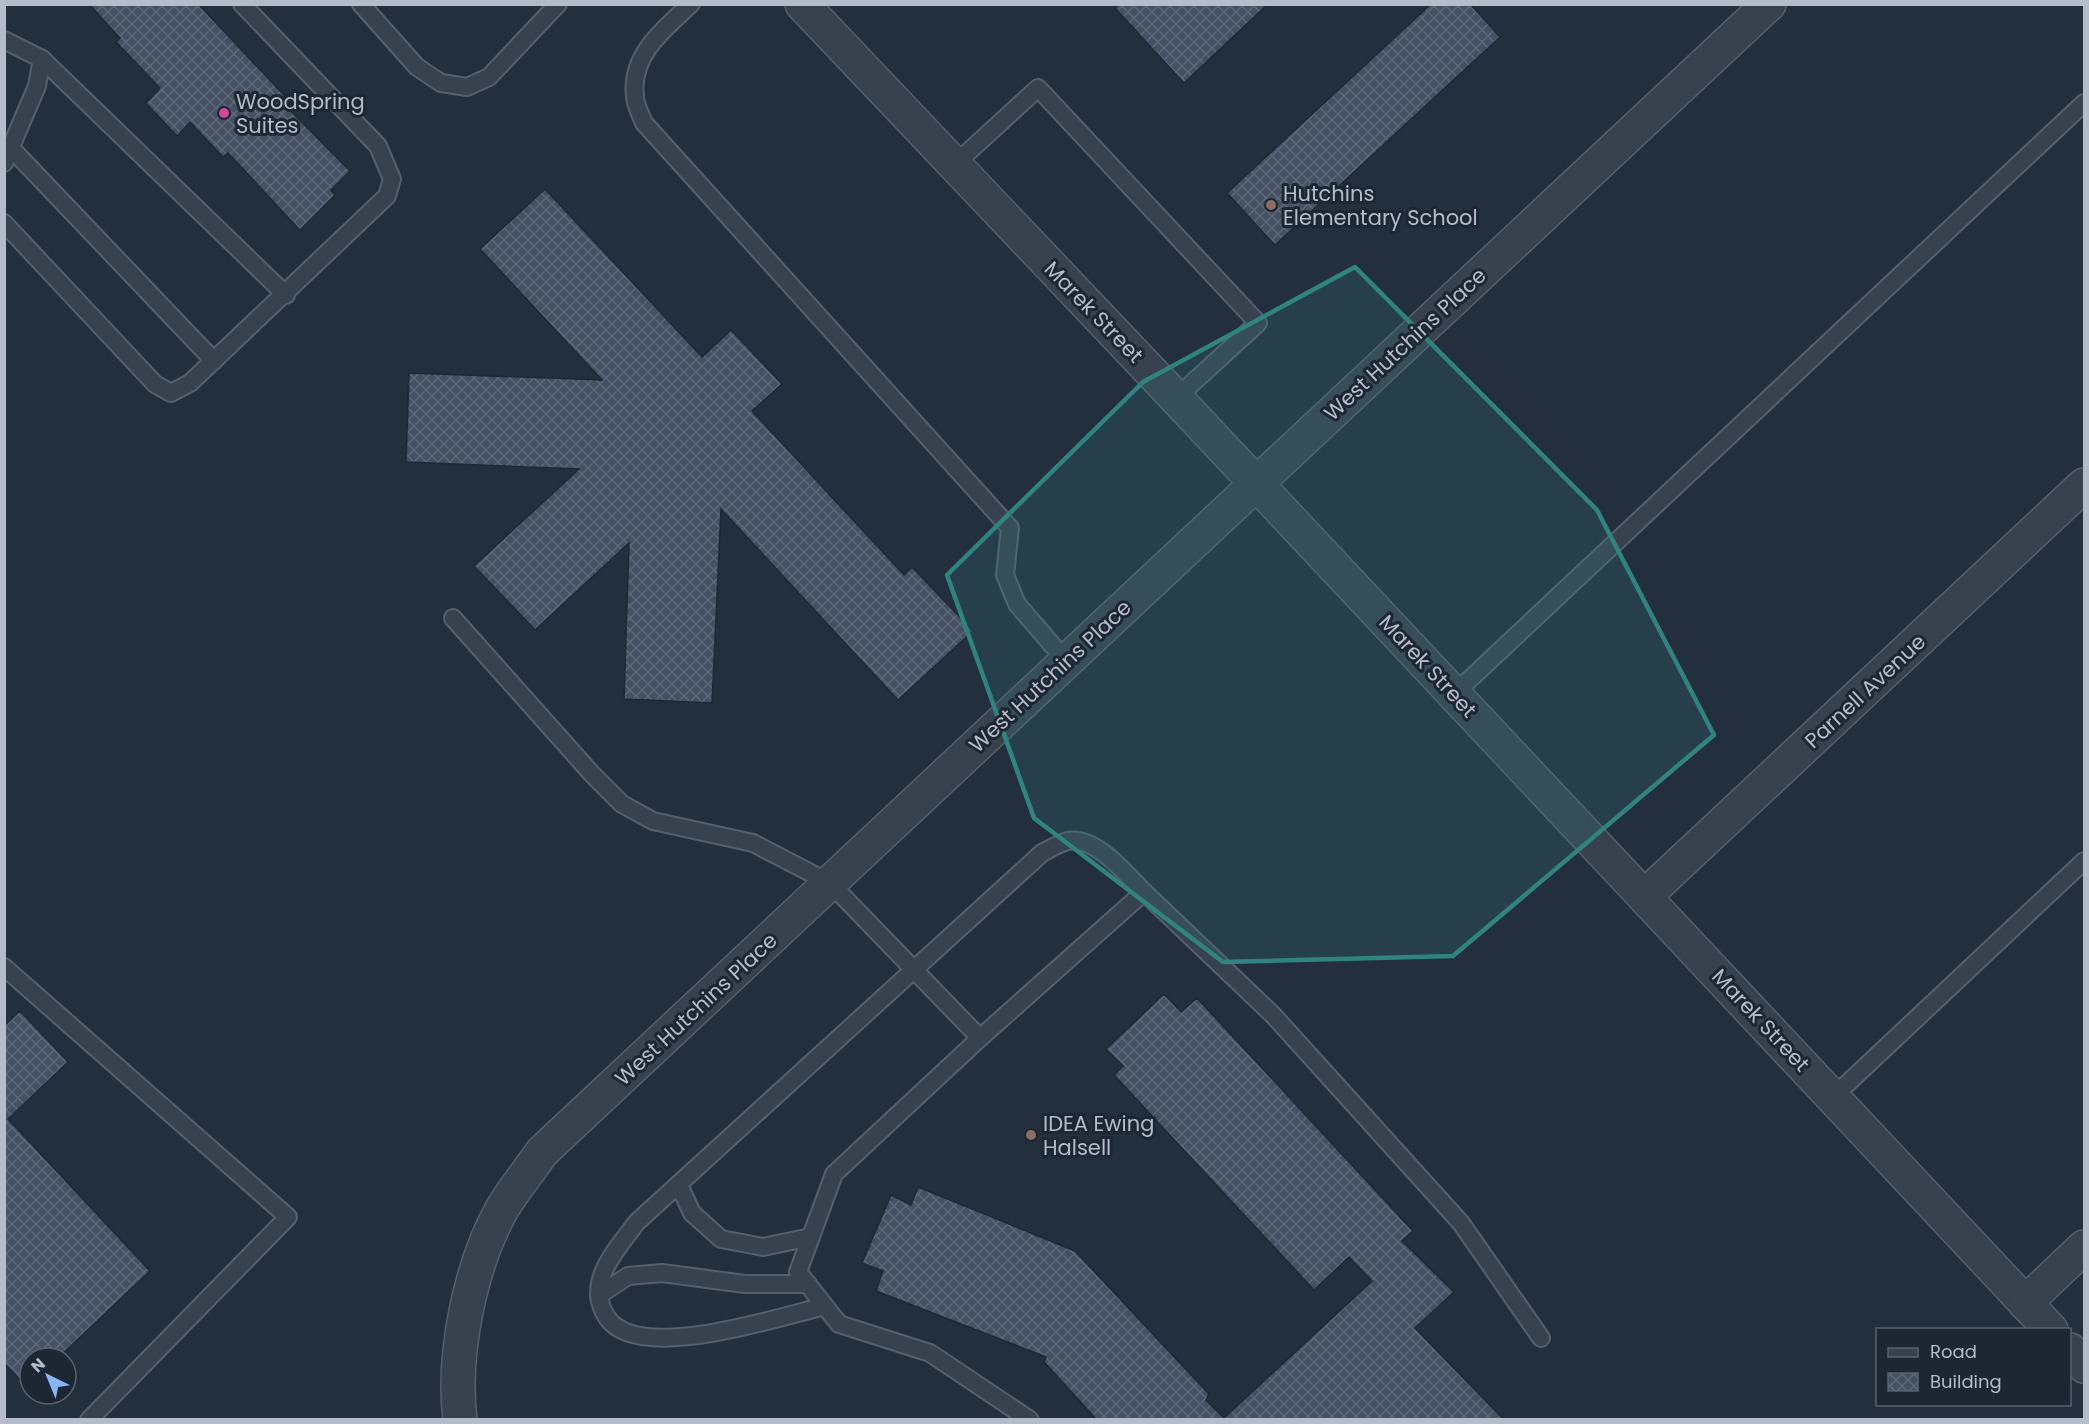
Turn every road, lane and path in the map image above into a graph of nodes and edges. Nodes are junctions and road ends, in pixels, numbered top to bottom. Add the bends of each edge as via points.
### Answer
1 (242, 4) edge
2 (361, 4) edge
3 (558, 4) edge
4 (691, 4) edge
5 (802, 4) edge
6 (1769, 4) edge
7 (4, 40) edge
8 (42, 59) junction
9 (2085, 104) edge
10 (8, 155) edge
11 (954, 165) junction
12 (4, 222) edge
13 (286, 295) junction
14 (214, 361) junction
15 (1176, 398) junction
16 (1256, 482) junction
17 (2085, 485) edge
18 (453, 618) dead end
19 (1066, 661) junction
20 (1454, 694) junction
21 (2085, 861) edge
22 (830, 883) junction
23 (1144, 892) junction
24 (1645, 896) junction
25 (4, 967) edge
26 (914, 970) junction
27 (980, 1038) junction
28 (1833, 1097) junction
29 (679, 1185) junction
30 (811, 1237) junction
31 (2085, 1247) edge
32 (808, 1284) junction
33 (600, 1294) junction
34 (2025, 1302) junction
35 (825, 1306) junction
36 (2049, 1328) edge
37 (1541, 1338) dead end
38 (2071, 1351) edge
39 (2085, 1366) edge
40 (89, 1419) edge
41 (460, 1419) edge
42 (1030, 1419) edge

1 - 13 lane via 378,147 392,179 387,196
2 - 3 lane via 417,67 441,82 467,87 489,77
4 - 19 lane via 651,42 637,69 634,97 644,123 1010,528 1005,574 1017,604
5 - 11 street, Marek Street
6 - 16 street, West Hutchins Place
7 - 8 lane
8 - 10 lane via 37,86
8 - 13 lane
9 - 20 lane
10 - 14 lane
11 - 15 street, Marek Street
11 - 15 lane via 1038,88 1258,323
12 - 14 lane via 155,384 171,393 190,383
13 - 14 lane
15 - 16 street, Marek Street
16 - 19 street, West Hutchins Place
16 - 20 street, Marek Street
17 - 24 street, Parnell Avenue
18 - 22 lane via 622,804 653,821 753,843
19 - 22 street, West Hutchins Place
20 - 24 street, Marek Street
21 - 28 lane
22 - 26 lane
22 - 41 street, West Hutchins Place via 542,1152 502,1210 477,1271 459,1344
23 - 26 lane via 1110,857 1089,844 1069,840 1042,853
23 - 27 lane
23 - 37 lane via 1273,1015 1461,1223
24 - 28 street, Marek Street
25 - 40 lane via 288,1217
26 - 27 lane
26 - 29 lane
27 - 30 lane via 834,1174
28 - 34 street, Marek Street
29 - 30 lane via 692,1213 721,1239 763,1247
29 - 33 lane via 637,1222 609,1258 599,1282
30 - 32 lane via 798,1272
31 - 34 street
32 - 33 lane via 746,1284 662,1273 628,1276
32 - 35 lane
33 - 35 lane via 600,1308 613,1326 637,1337 690,1338
34 - 36 street, Marek Street
35 - 42 lane via 839,1324 930,1353
38 - 39 street

